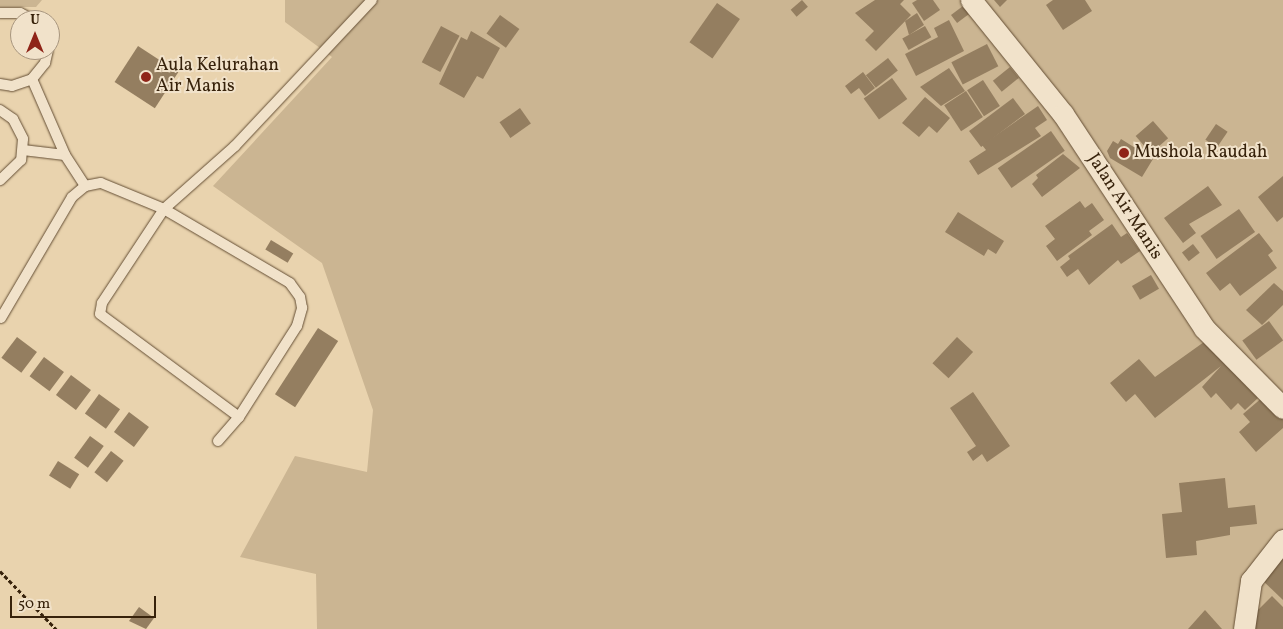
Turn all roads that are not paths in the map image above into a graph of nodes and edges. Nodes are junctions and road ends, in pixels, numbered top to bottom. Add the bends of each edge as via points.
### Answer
1 (372, 0) edge
2 (971, 0) edge
3 (46, 60) edge
4 (32, 79) junction
5 (0, 84) edge
6 (0, 110) edge
7 (23, 150) junction
8 (65, 154) junction
9 (0, 180) edge
10 (86, 186) junction
11 (164, 209) junction
12 (1, 318) edge
13 (1283, 408) edge
14 (239, 417) junction
15 (218, 441) dead end
16 (1283, 540) edge
17 (1244, 629) edge

1 - 11 lane via 235,146
2 - 13 street, Jalan Air Manis via 1063,114 1204,328
3 - 4 lane
4 - 5 lane
4 - 8 lane
6 - 7 lane via 20,128
7 - 8 lane
7 - 9 lane via 15,170
8 - 10 lane
10 - 11 lane via 101,183
10 - 12 lane via 72,197
11 - 14 lane via 102,303 100,314
11 - 14 lane via 290,282 300,297 302,308 297,326
14 - 15 lane
16 - 17 street via 1251,582

